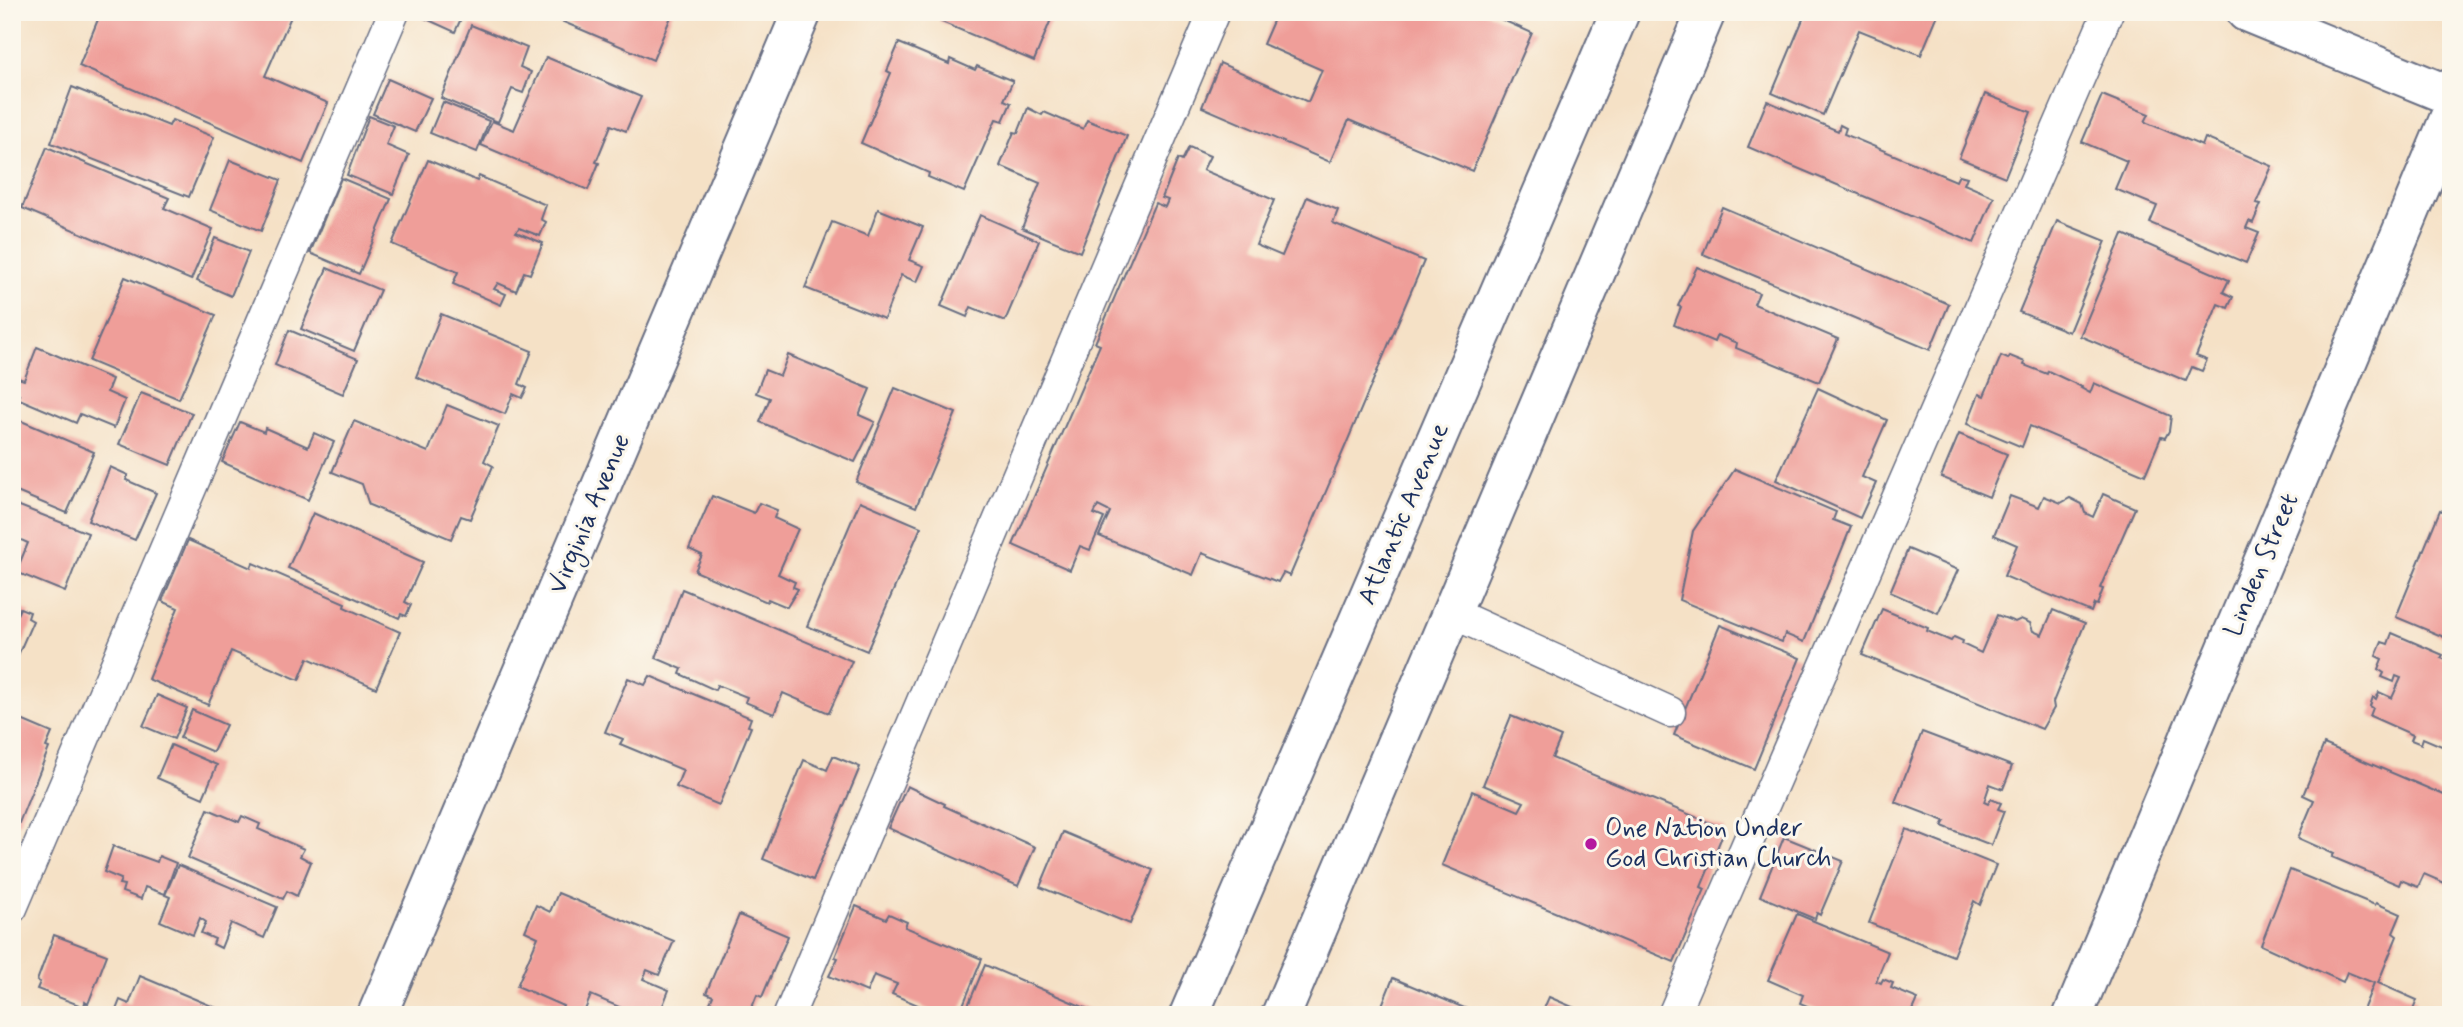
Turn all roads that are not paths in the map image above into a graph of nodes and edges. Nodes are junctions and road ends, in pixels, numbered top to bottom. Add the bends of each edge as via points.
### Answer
1 (394, 12) edge
2 (802, 12) edge
3 (1214, 12) edge
4 (1619, 12) edge
5 (1706, 12) edge
6 (2108, 12) edge
7 (2246, 12) edge
8 (2451, 96) edge
9 (2451, 114) edge
10 (1452, 613) junction
11 (1670, 712) dead end
12 (12, 908) edge
13 (377, 1015) edge
14 (789, 1015) edge
15 (1189, 1015) edge
16 (1281, 1015) edge
17 (1672, 1015) edge
18 (2073, 1015) edge

1 - 12 lane
2 - 13 street, Virginia Avenue
3 - 14 lane
4 - 15 street, Atlantic Avenue
5 - 10 street
6 - 17 lane
7 - 8 street
9 - 18 street, Linden Street
10 - 11 lane
10 - 16 street

